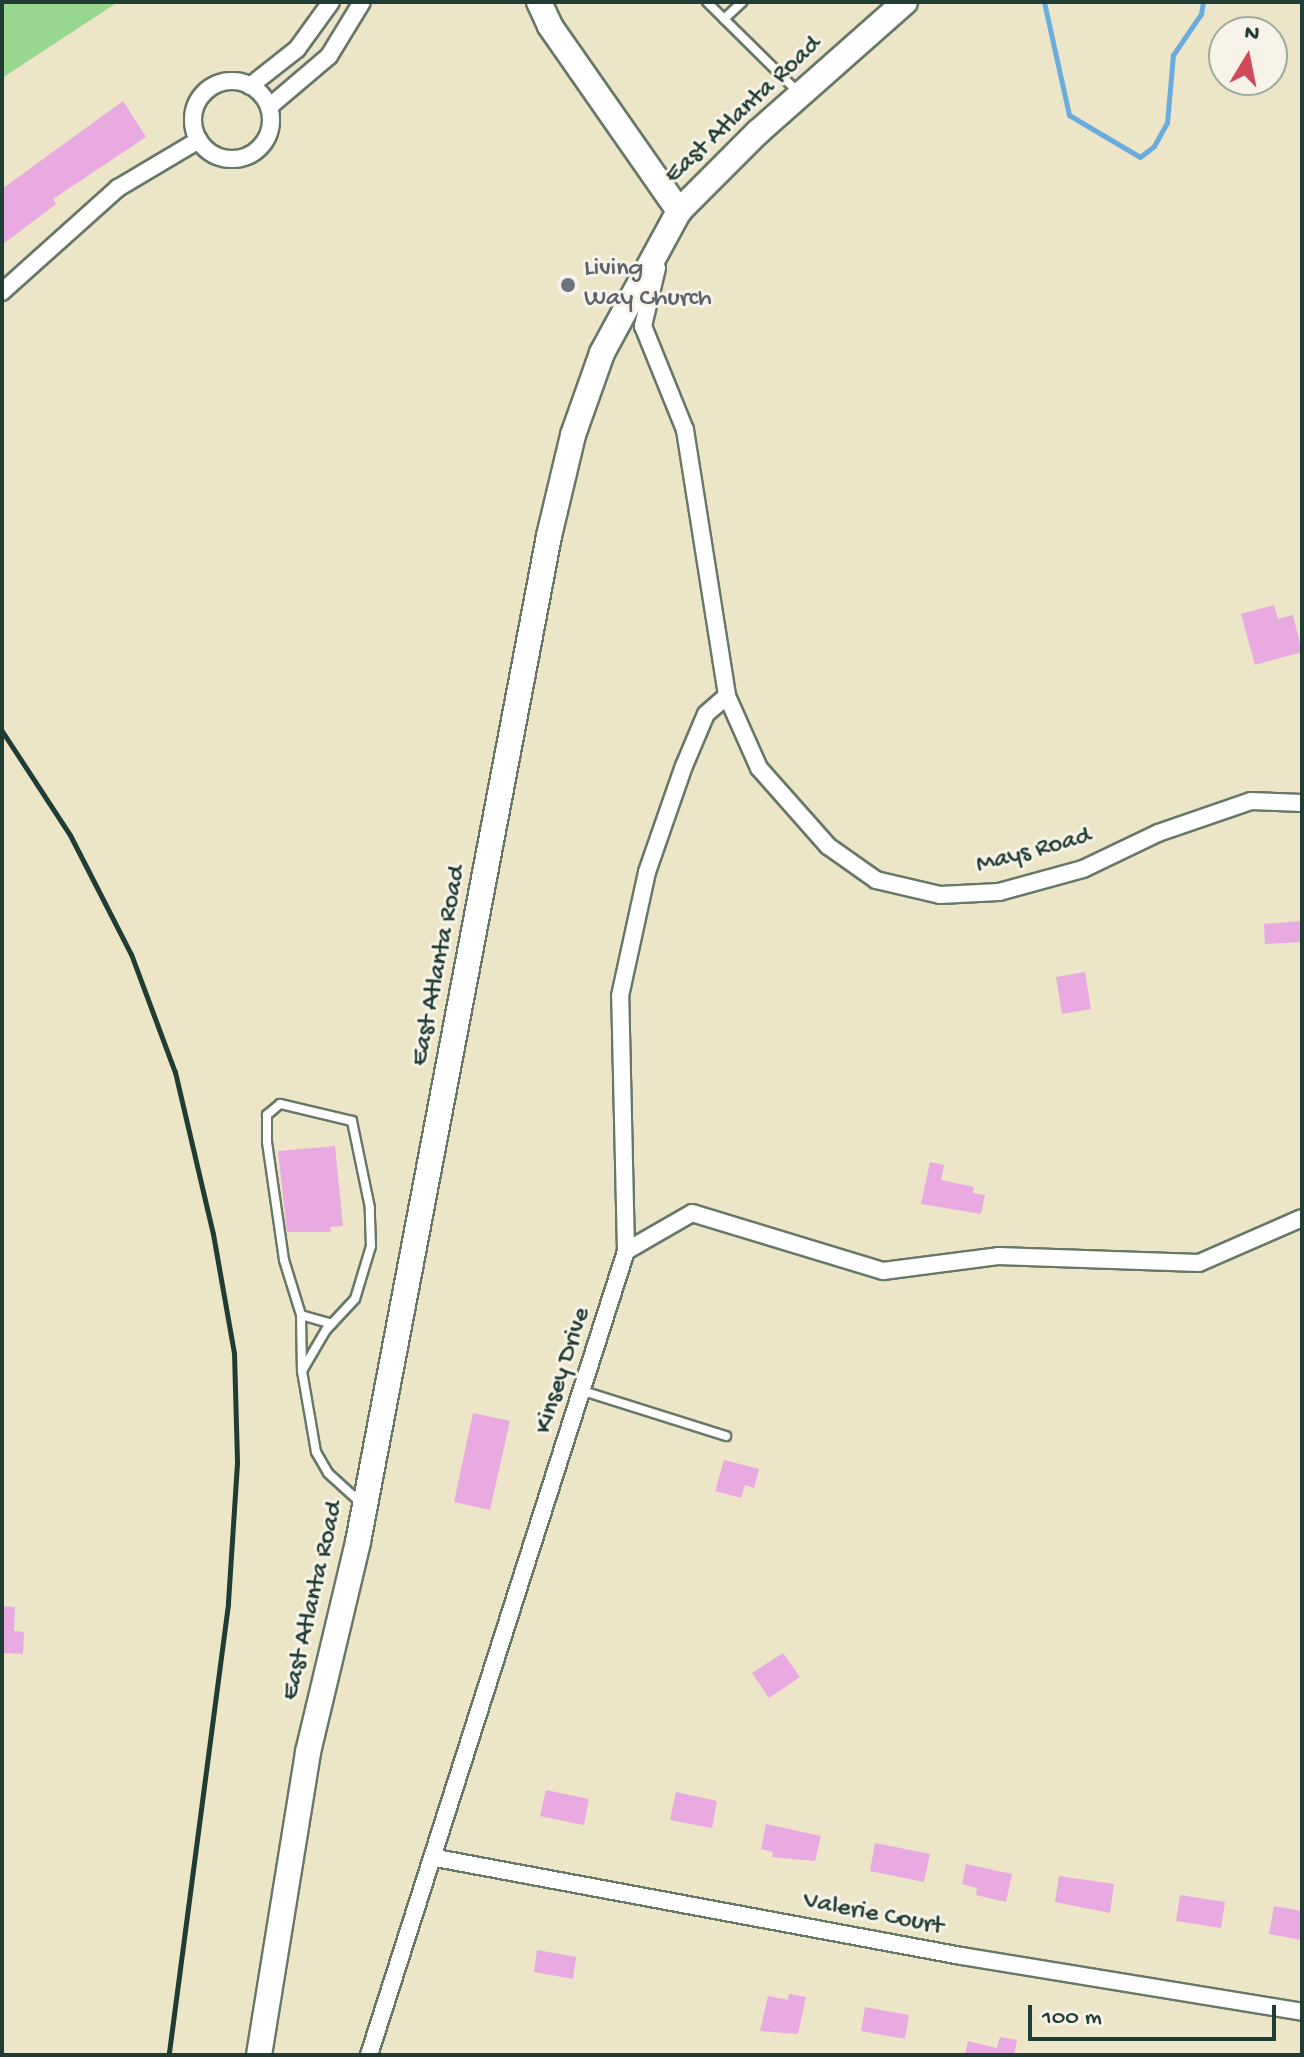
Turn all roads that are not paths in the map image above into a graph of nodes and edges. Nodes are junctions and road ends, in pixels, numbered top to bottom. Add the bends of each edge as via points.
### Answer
1 (331, 2) edge
2 (362, 2) edge
3 (539, 2) edge
4 (707, 2) edge
5 (742, 2) edge
6 (905, 2) edge
7 (724, 19) junction
8 (250, 86) junction
9 (800, 94) junction
10 (269, 107) junction
11 (199, 140) junction
12 (679, 211) junction
13 (2, 292) edge
14 (727, 696) junction
15 (1302, 803) edge
16 (1302, 1218) edge
17 (626, 1251) junction
18 (301, 1315) junction
19 (332, 1324) junction
20 (302, 1371) junction
21 (583, 1391) junction
22 (726, 1436) dead end
23 (365, 1506) junction
24 (436, 1858) junction
25 (1302, 2012) edge
26 (259, 2055) edge
27 (369, 2055) edge

1 - 8 street via 297,49
2 - 10 street via 329,56
3 - 12 street via 550,26
4 - 7 lane
5 - 7 lane
6 - 9 street, East Atlanta Road
7 - 9 lane
8 - 10 street
8 - 11 street via 228,81 205,92 193,115
9 - 12 street, East Atlanta Road
10 - 11 street via 268,135 248,155 221,157
11 - 13 street via 118,188
12 - 14 street, Mays Road via 653,280 643,326 685,430
12 - 23 street, East Atlanta Road via 602,353 573,435 549,536
14 - 15 street, Mays Road via 759,768 828,846 876,880 940,895 999,892 1083,869 1158,833 1251,801
14 - 17 street, Kinsey Drive via 706,714 679,781 647,872 620,996
16 - 17 street via 1199,1263 998,1256 883,1271 692,1213
17 - 21 street, Kinsey Drive
18 - 19 lane
18 - 19 lane via 284,1260 267,1142 267,1115 280,1104 352,1121 358,1135 371,1246 355,1299
18 - 20 lane
19 - 20 lane
20 - 23 lane via 316,1452 328,1473
21 - 22 lane
21 - 24 street, Kinsey Drive via 452,1792
23 - 26 street, East Atlanta Road via 308,1752
24 - 25 street, Valerie Court via 961,1956
24 - 27 street, Kinsey Drive

